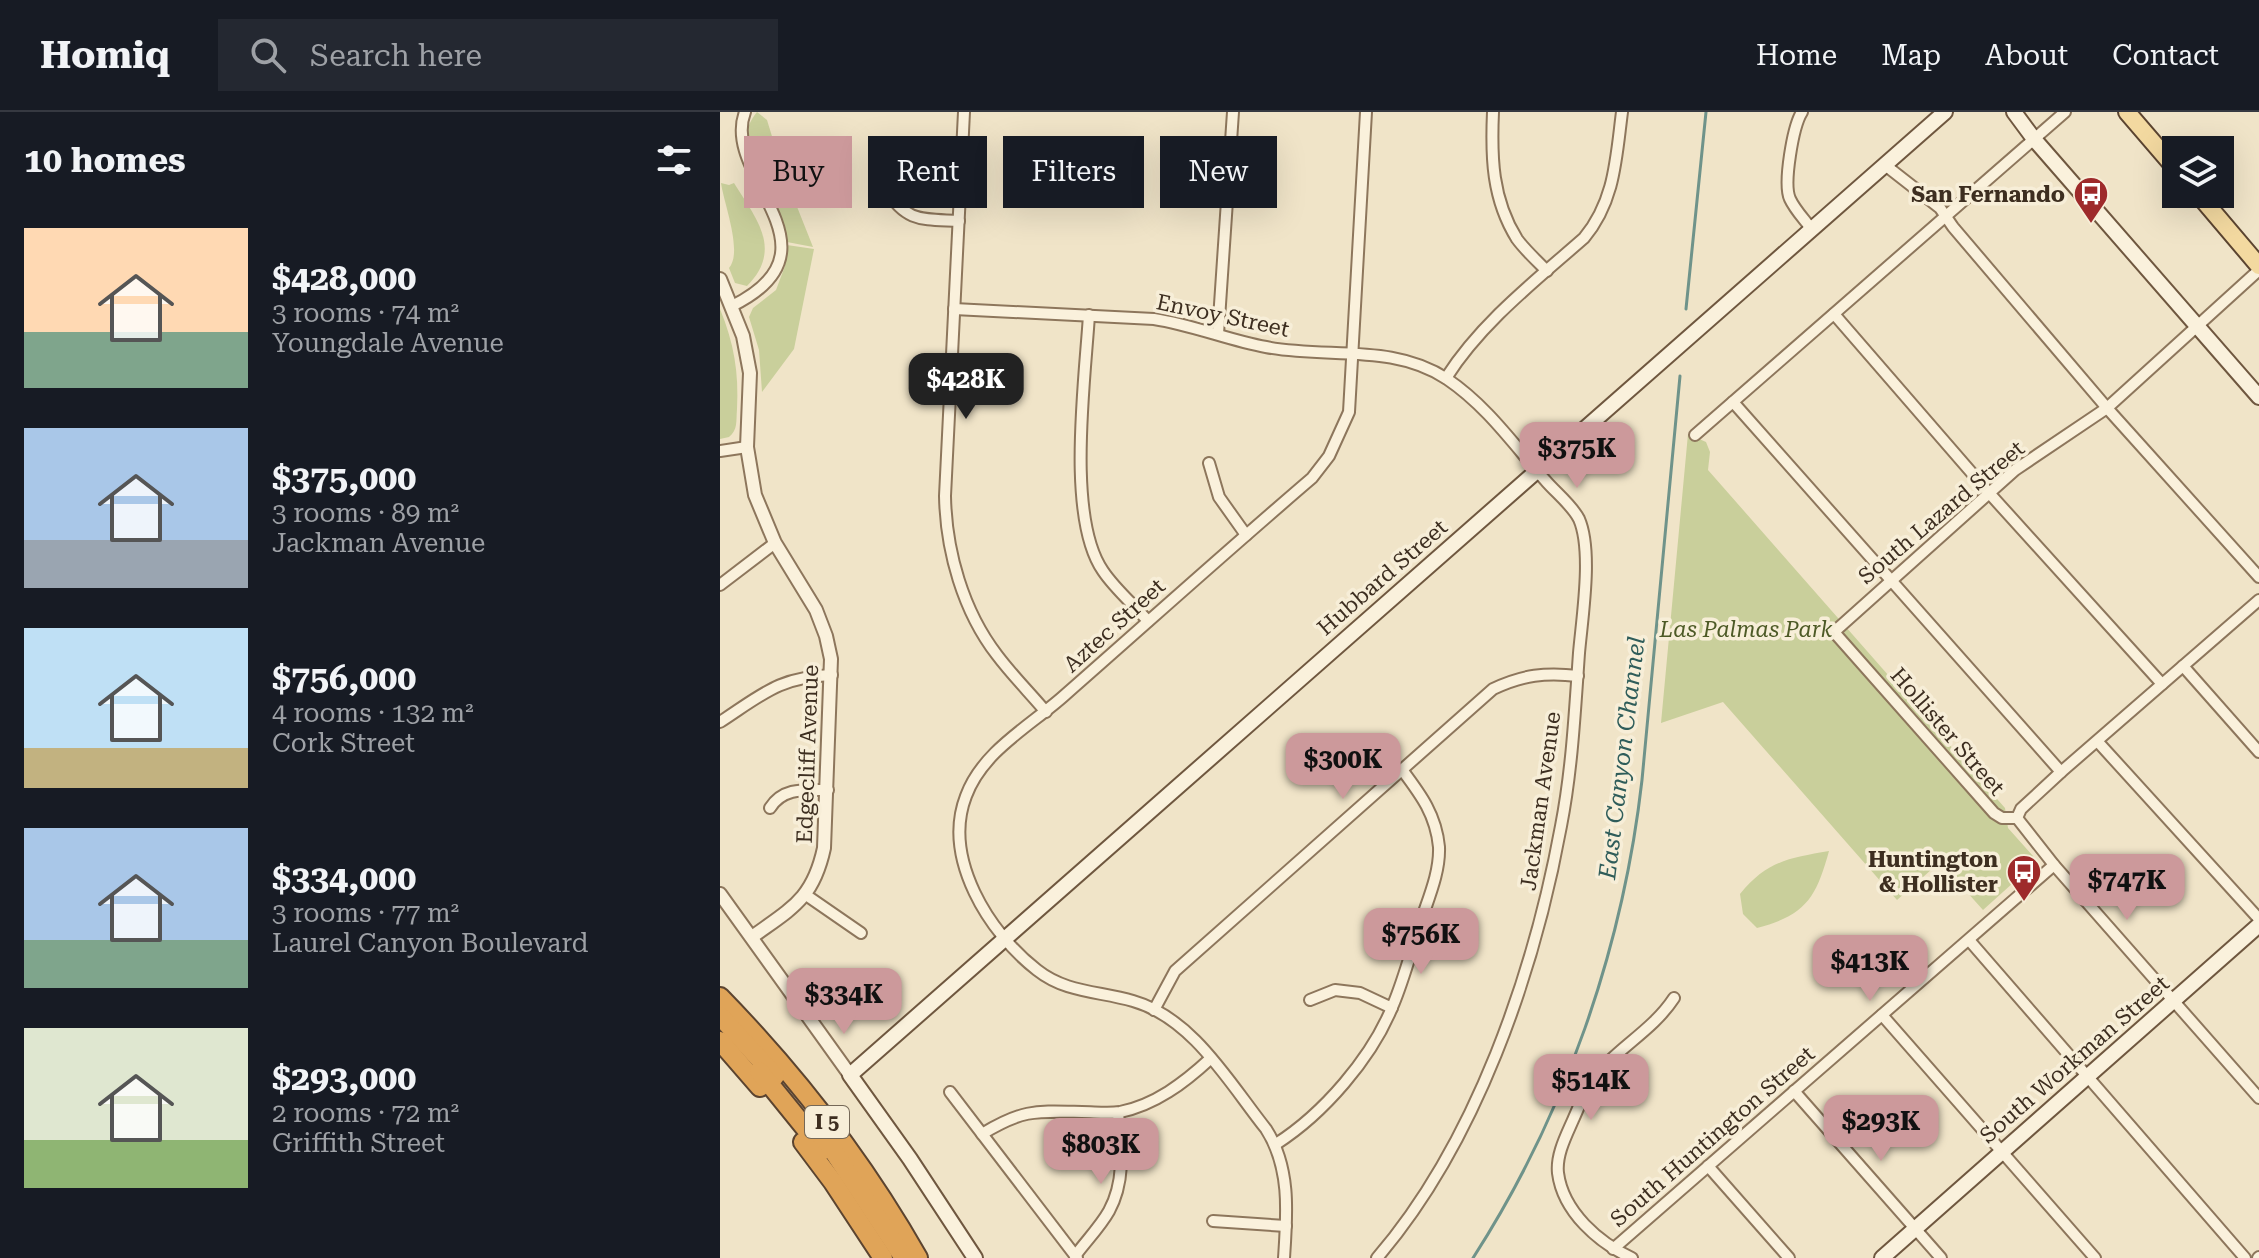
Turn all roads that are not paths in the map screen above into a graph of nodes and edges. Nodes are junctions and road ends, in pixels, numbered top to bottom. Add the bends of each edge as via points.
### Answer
1 (745, 112) edge
2 (964, 112) edge
3 (1233, 112) edge
4 (1366, 112) edge
5 (1493, 112) edge
6 (1622, 112) edge
7 (1802, 112) edge
8 (1945, 112) edge
9 (2014, 112) edge
10 (2065, 112) edge
11 (2127, 112) edge
12 (2034, 139) junction
13 (2162, 153) edge
14 (1885, 165) junction
15 (897, 208) edge
16 (2210, 208) edge
17 (1945, 216) junction
18 (959, 221) junction
19 (1812, 230) junction
20 (2259, 268) edge
21 (1547, 271) junction
22 (720, 279) edge
23 (732, 306) junction
24 (954, 309) junction
25 (1834, 314) junction
26 (1089, 315) junction
27 (2196, 325) junction
28 (1218, 334) junction
29 (1353, 353) junction
30 (1446, 378) junction
31 (2259, 397) edge
32 (1733, 402) junction
33 (2107, 408) junction
34 (1695, 435) dead end
35 (747, 447) junction
36 (720, 451) edge
37 (1209, 463) dead end
38 (1536, 470) junction
39 (1990, 494) junction
40 (1246, 535) junction
41 (775, 543) junction
42 (2259, 577) edge
43 (1890, 580) junction
44 (720, 585) edge
45 (2259, 600) edge
46 (1148, 621) junction
47 (1834, 632) joint
48 (2183, 666) junction
49 (832, 675) junction
50 (1578, 676) junction
51 (2162, 684) junction
52 (1046, 712) junction
53 (720, 722) edge
54 (2098, 742) junction
55 (2259, 752) edge
56 (1403, 771) junction
57 (2061, 772) junction
58 (828, 790) junction
59 (770, 808) dead end
60 (2017, 818) junction
61 (2054, 865) junction
62 (720, 894) edge
63 (806, 895) junction
64 (2259, 919) edge
65 (2259, 925) edge
66 (861, 933) dead end
67 (752, 937) junction
68 (1005, 937) junction
69 (1969, 940) junction
70 (720, 997) edge
71 (1674, 998) dead end
72 (1310, 1000) dead end
73 (2173, 1001) junction
74 (1392, 1008) junction
75 (1154, 1010) junction
76 (1882, 1015) junction
77 (720, 1016) edge
78 (720, 1026) edge
79 (720, 1041) edge
80 (1210, 1059) junction
81 (850, 1075) junction
82 (2088, 1076) junction
83 (1794, 1091) junction
84 (950, 1092) dead end
85 (2259, 1098) edge
86 (1118, 1113) junction
87 (982, 1134) junction
88 (1276, 1144) junction
89 (2002, 1152) junction
90 (1708, 1166) junction
91 (1213, 1221) dead end
92 (1286, 1226) junction
93 (1915, 1229) junction
94 (1613, 1249) junction
95 (1076, 1257) edge
96 (883, 1258) edge
97 (894, 1258) edge
98 (904, 1258) edge
99 (918, 1258) edge
100 (975, 1258) edge
101 (1284, 1258) edge
102 (1377, 1258) edge
103 (1632, 1258) edge
104 (1789, 1258) edge
105 (1882, 1258) edge
106 (1941, 1258) edge
107 (2095, 1258) edge
108 (2245, 1258) edge

1 - 23 street via 735,138 736,158 770,223 776,248 774,265 761,287
2 - 18 street
3 - 28 street
4 - 29 street, Aztec Street
5 - 21 street via 1490,160 1499,200 1518,240
6 - 21 street via 1610,196 1598,222
7 - 19 street via 1788,190
8 - 14 main road, Hubbard Street
9 - 12 main road
10 - 12 street
11 - 13 main road
12 - 17 street
12 - 27 main road
14 - 17 street
14 - 19 main road, Hubbard Street
15 - 18 street via 910,215
16 - 20 main road
17 - 25 street
17 - 33 street
18 - 24 street
19 - 38 main road, Hubbard Street
20 - 27 street, South Lazard Street
21 - 30 street via 1470,343
22 - 23 street, Edgecliff Avenue
23 - 35 street, Edgecliff Avenue via 750,373
24 - 26 street, Envoy Street
24 - 52 street via 945,496 948,544 963,590 995,653
25 - 32 street
25 - 39 street
26 - 28 street, Envoy Street via 1168,321
26 - 46 street via 1081,468 1085,527 1101,570
27 - 31 main road
27 - 33 street, South Lazard Street
28 - 29 street, Envoy Street via 1279,349
29 - 30 street, Envoy Street via 1400,359
29 - 40 street, Aztec Street via 1349,412 1329,456 1312,478
30 - 38 street, Envoy Street via 1489,413
32 - 34 street
32 - 43 street
33 - 39 street, South Lazard Street via 2015,470
33 - 42 street
35 - 36 street
35 - 41 street, Edgecliff Avenue via 755,495
37 - 40 street via 1219,497
38 - 50 street, Jackman Avenue via 1578,517 1581,530 1586,569
38 - 68 main road, Hubbard Street
39 - 43 street, South Lazard Street
39 - 51 street
40 - 46 street, Aztec Street
41 - 44 street
41 - 49 street, Edgecliff Avenue via 816,610
43 - 47 street, South Lazard Street
43 - 57 street
45 - 48 street
46 - 52 street, Aztec Street
47 - 60 street, Hollister Street via 1994,813
48 - 51 street
48 - 55 street
49 - 53 street via 779,683
49 - 58 street, Edgecliff Avenue
50 - 56 street via 1536,673 1493,689
50 - 102 street, Jackman Avenue via 1562,822 1545,904 1511,1009 1451,1148 1404,1227
51 - 54 street
52 - 68 street, Aztec Street via 993,754 966,796 959,824 965,872
54 - 57 street
54 - 64 street
56 - 74 street via 1434,819 1439,849 1436,875
56 - 75 street via 1175,971
57 - 60 street
58 - 59 street via 784,794
58 - 63 street, Edgecliff Avenue via 819,872
60 - 61 street, Hollister Street
61 - 69 street, South Huntington Street
61 - 73 street, Hollister Street
62 - 67 street
63 - 66 street
63 - 67 street, Edgecliff Avenue
65 - 73 main road, South Workman Street
67 - 81 street
68 - 75 street, Aztec Street via 1036,970 1063,986
68 - 81 main road, Hubbard Street
69 - 76 street, South Huntington Street
69 - 82 street
70 - 99 highway, I 5 via 846,1146
71 - 94 street via 1664,1014 1597,1074 1561,1149 1558,1172 1569,1206
72 - 74 street via 1335,990 1360,993
73 - 82 main road, South Workman Street
73 - 85 street, Hollister Street
74 - 88 street via 1362,1061 1324,1104
75 - 80 street, Aztec Street via 1184,1029
76 - 83 street, South Huntington Street
76 - 89 street
77 - 98 highway via 817,1127
78 - 97 highway via 816,1141
79 - 96 highway, I 5 via 790,1124
80 - 86 street via 1150,1103
80 - 88 street, Aztec Street
81 - 100 main road
82 - 89 main road, South Workman Street
82 - 108 street
83 - 90 street, South Huntington Street
83 - 93 street
84 - 87 street
86 - 87 street via 1037,1111 1009,1117
86 - 95 street via 1122,1159 1117,1190 1109,1211
87 - 95 street
88 - 92 street via 1284,1175
89 - 93 main road, South Workman Street
89 - 107 street
90 - 94 street, South Huntington Street
90 - 104 street
91 - 92 street
92 - 101 street
93 - 105 main road, South Workman Street
93 - 106 street
94 - 103 street

